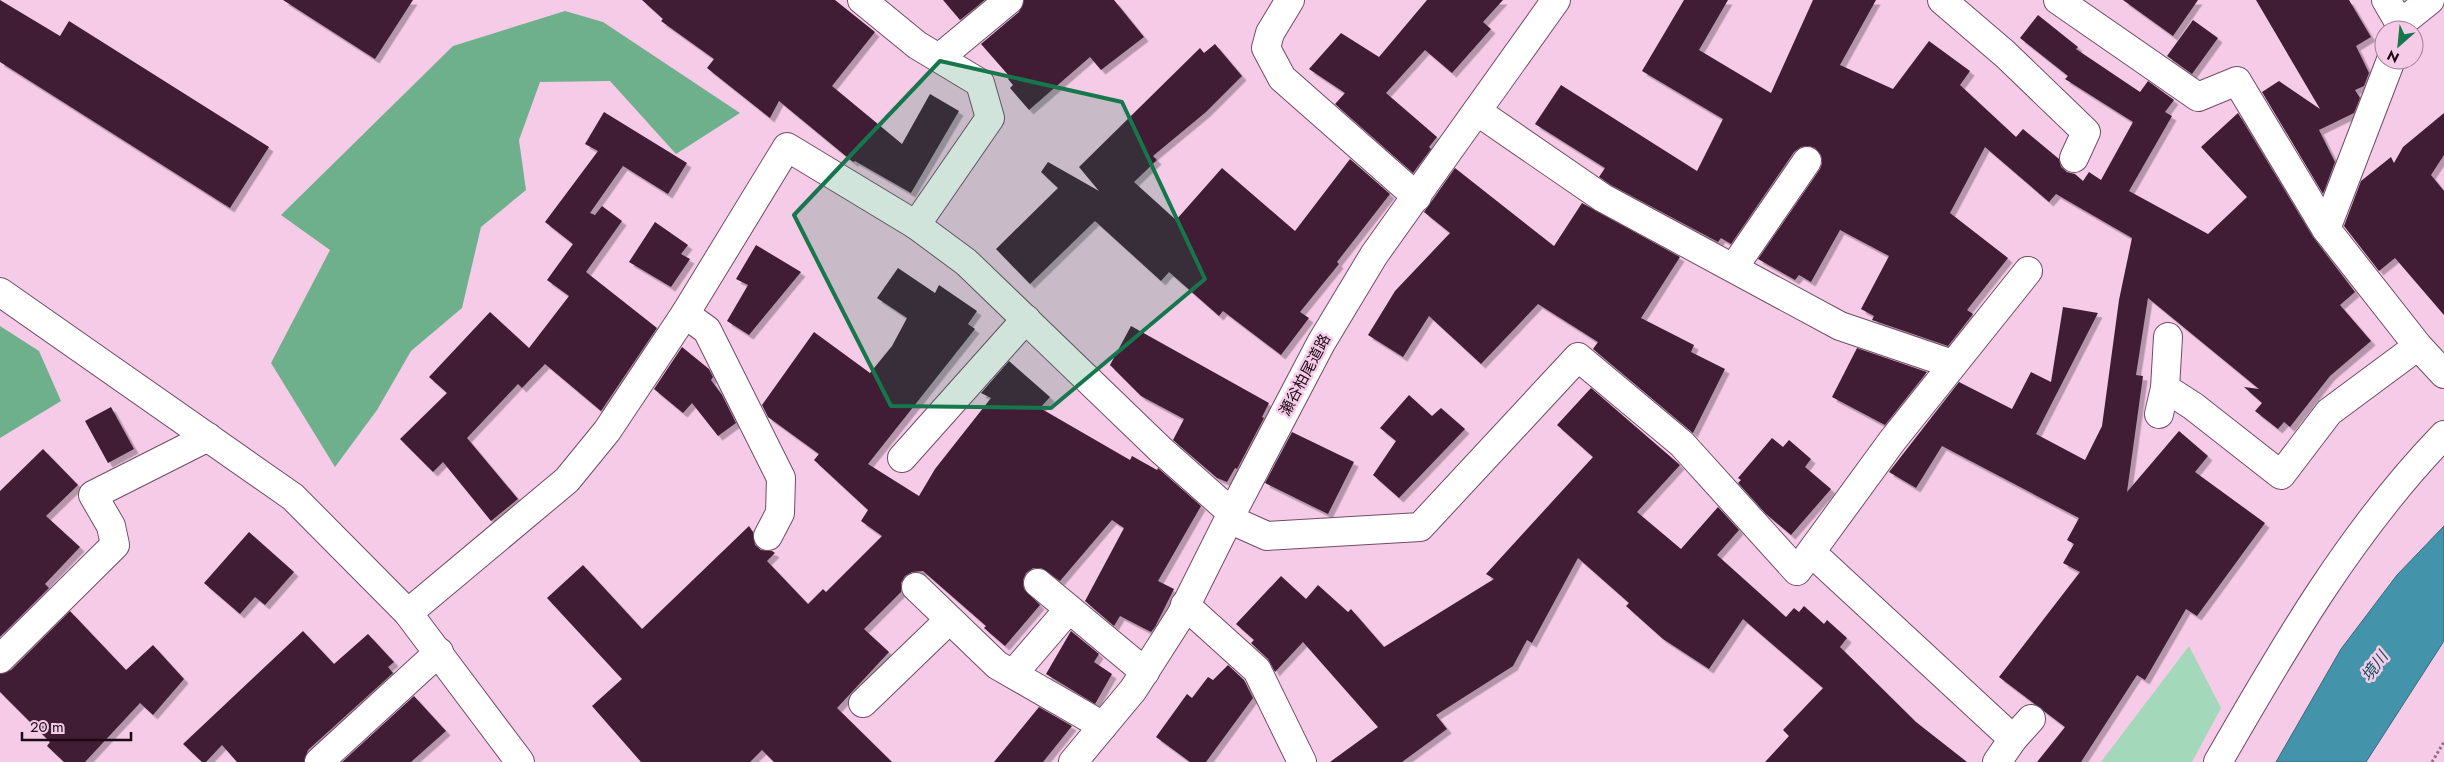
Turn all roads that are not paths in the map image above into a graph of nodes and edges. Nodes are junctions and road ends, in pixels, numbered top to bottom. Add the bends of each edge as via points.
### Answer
1 (862, 0) edge
2 (1009, 0) edge
3 (1290, 0) edge
4 (1556, 0) edge
5 (1942, 0) edge
6 (2058, 0) edge
7 (2386, 0) edge
8 (2430, 0) edge
9 (2396, 20) edge
10 (2407, 20) edge
11 (940, 58) junction
12 (2387, 70) edge
13 (1478, 112) junction
14 (2074, 158) dead end
15 (1807, 161) dead end
16 (1417, 196) junction
17 (916, 225) junction
18 (2326, 229) junction
19 (1734, 267) junction
20 (2028, 271) dead end
21 (0, 292) edge
22 (685, 314) junction
23 (1026, 319) junction
24 (2168, 336) dead end
25 (2418, 346) junction
26 (1952, 364) junction
27 (2444, 374) edge
28 (2444, 435) edge
29 (208, 437) junction
30 (902, 458) dead end
31 (1231, 516) junction
32 (768, 536) dead end
33 (1812, 553) junction
34 (1038, 583) dead end
35 (916, 587) dead end
36 (1185, 605) junction
37 (1069, 609) junction
38 (408, 613) junction
39 (949, 620) junction
40 (439, 652) junction
41 (0, 659) edge
42 (1145, 672) junction
43 (1012, 674) junction
44 (863, 703) dead end
45 (2032, 719) dead end
46 (1104, 726) junction
47 (2013, 739) junction
48 (319, 762) edge
49 (520, 762) edge
50 (1074, 762) edge
51 (1302, 762) edge
52 (1997, 762) edge
53 (2218, 762) edge

1 - 11 street via 917,45
2 - 11 street
3 - 16 street via 1270,33 1266,48 1282,78
4 - 13 street, 瀬谷柏尾道路
5 - 14 street via 2005,54 2086,132
6 - 18 street via 2198,97 2238,81
7 - 9 street
8 - 10 street
11 - 17 street via 980,83 990,118
12 - 18 street
13 - 16 street, 瀬谷柏尾道路
13 - 19 street via 1602,198
15 - 19 street
16 - 31 street, 瀬谷柏尾道路 via 1374,255 1321,344
17 - 22 street via 787,147
17 - 23 street via 966,262
18 - 25 street
19 - 26 street via 1840,326
20 - 26 street
21 - 29 street
22 - 32 street via 707,330 781,478 780,513
22 - 38 street via 607,431 567,480
23 - 30 street
23 - 31 street
24 - 25 street via 2162,401 2193,406 2281,475 2329,412
25 - 27 street
26 - 33 street
28 - 53 street via 2415,465 2364,529 2286,643
29 - 38 street via 293,497
29 - 41 street via 92,495 111,526 115,545
31 - 33 street via 1267,536 1420,527 1578,357 1682,444 1796,571
31 - 36 street, 瀬谷柏尾道路
33 - 47 street
34 - 37 street
35 - 39 street
36 - 42 street, 瀬谷柏尾道路
36 - 51 street via 1257,670
37 - 42 street
37 - 43 street
38 - 40 street
39 - 43 street via 997,665
39 - 44 street
40 - 48 street
40 - 49 street
42 - 46 street, 瀬谷柏尾道路
43 - 46 street
45 - 47 street
46 - 50 street, 瀬谷柏尾道路
47 - 52 street

